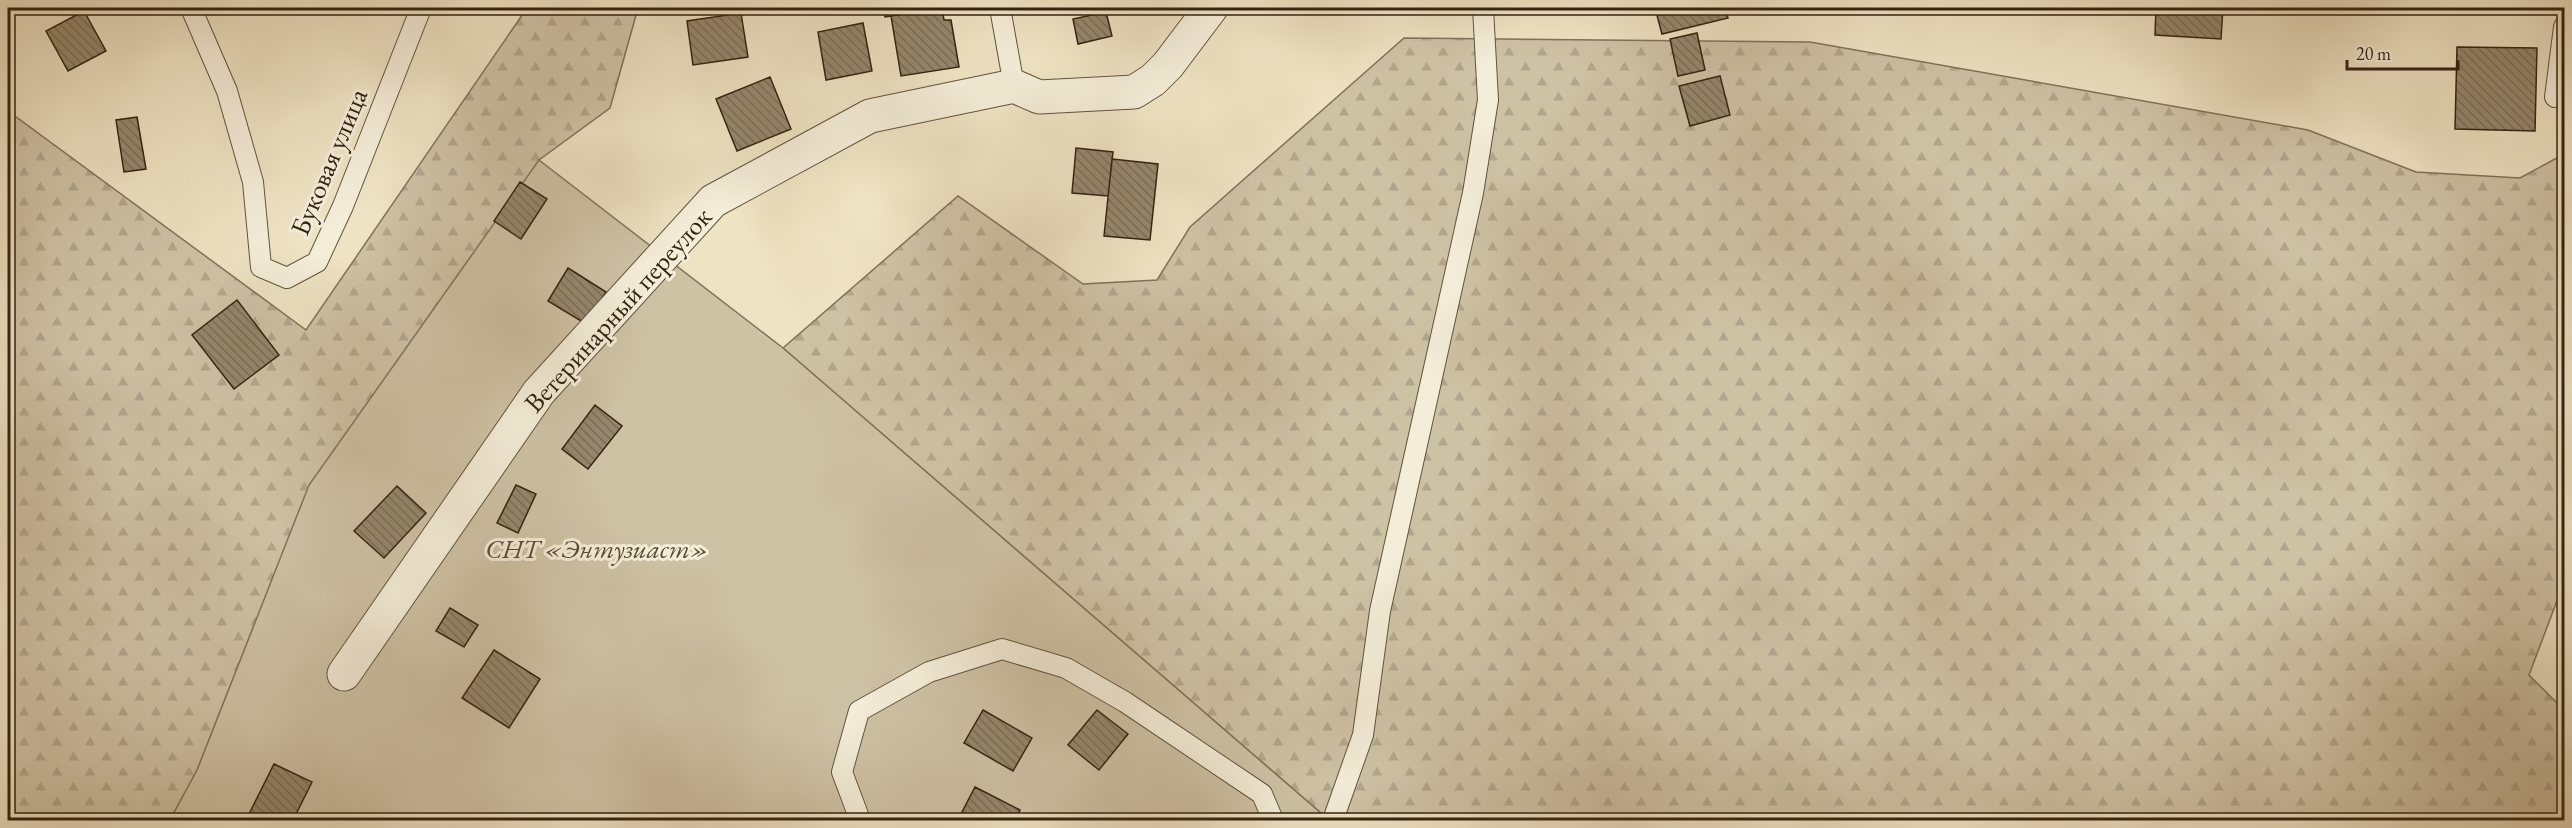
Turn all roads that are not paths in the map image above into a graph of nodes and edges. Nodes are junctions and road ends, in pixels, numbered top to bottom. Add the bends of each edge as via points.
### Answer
1 (191, 8) edge
2 (420, 8) edge
3 (1000, 8) edge
4 (1211, 8) edge
5 (1483, 8) edge
6 (2565, 27) edge
7 (1014, 86) junction
8 (2555, 97) dead end
9 (344, 674) dead end
10 (860, 820) edge
11 (1273, 820) edge
12 (1333, 820) edge

1 - 2 lane, Буковая улица via 227,91 254,182 261,267 287,278 317,262 343,206
3 - 7 lane
4 - 7 street via 1168,65 1134,92 1039,98
5 - 12 lane via 1488,100 1473,193 1380,611 1363,735
6 - 8 lane
7 - 9 street, Ветеринарный переулок via 870,116 713,201 539,392
10 - 11 lane via 843,772 859,711 929,672 1002,649 1066,668 1125,702 1262,794

